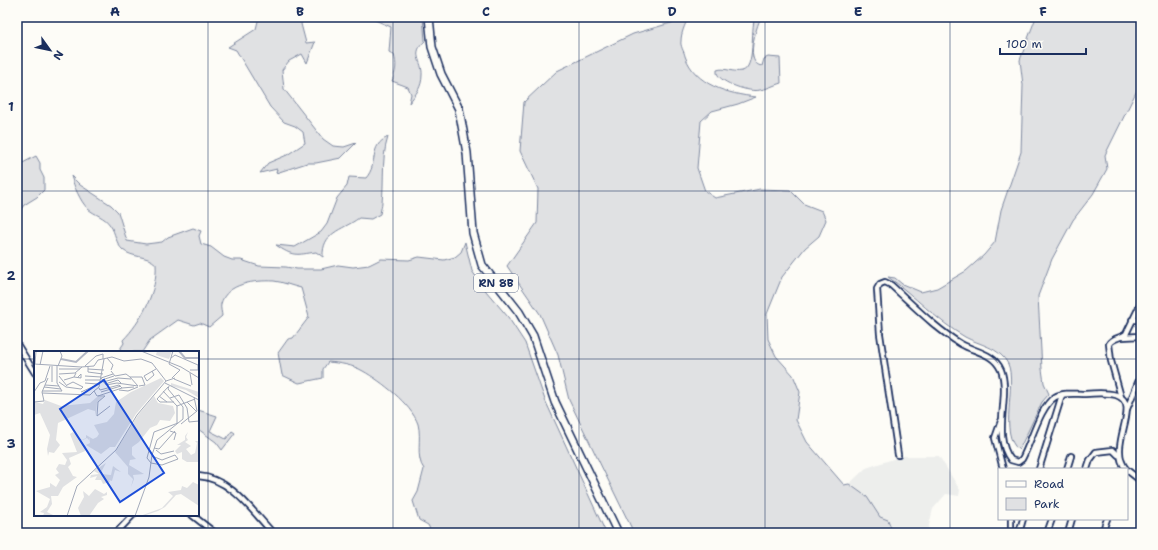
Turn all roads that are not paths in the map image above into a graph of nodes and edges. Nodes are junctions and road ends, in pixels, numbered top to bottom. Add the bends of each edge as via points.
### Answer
1 (429, 17) edge
2 (1141, 303) edge
3 (1132, 320) junction
4 (1141, 320) edge
5 (1141, 336) edge
6 (1122, 337) junction
7 (17, 344) edge
8 (34, 371) edge
9 (1139, 380) dead end
10 (1062, 395) junction
11 (1120, 397) junction
12 (1127, 410) junction
13 (1002, 420) junction
14 (898, 455) dead end
15 (1071, 456) dead end
16 (1119, 457) junction
17 (1003, 468) edge
18 (1039, 468) edge
19 (1067, 468) edge
20 (1087, 468) edge
21 (1125, 468) edge
22 (1128, 470) edge
23 (199, 476) edge
24 (1141, 480) edge
25 (132, 516) edge
26 (193, 516) edge
27 (1011, 520) edge
28 (1023, 520) edge
29 (1052, 520) edge
30 (1072, 520) edge
31 (1107, 520) edge
32 (116, 533) edge
33 (216, 533) edge
34 (273, 533) edge
35 (618, 533) edge
36 (1011, 533) edge
37 (1019, 533) edge
38 (1048, 533) edge
39 (1068, 533) edge
40 (1102, 533) edge

1 - 35 main road, RN 8B via 432,47 459,109 467,153 473,233 482,265 519,312 533,336 555,402
2 - 3 street
3 - 4 street
3 - 6 street
5 - 6 street
6 - 11 street via 1114,338 1109,344
7 - 8 street
9 - 12 street
10 - 11 street via 1108,393
10 - 13 street via 1055,397 1048,404 1025,454 1018,462 1012,461 1008,455 1002,435
10 - 18 street
11 - 12 street via 1125,402
12 - 16 street via 1119,445
13 - 14 street via 1003,378 996,363 978,350 962,345 891,285 882,283 877,289 880,334
13 - 17 street via 995,438
15 - 19 street
16 - 20 street via 1113,450 1096,452
16 - 21 street
22 - 24 street
23 - 34 street via 215,479 226,485
25 - 32 street
26 - 33 street
27 - 36 street
28 - 37 street
29 - 38 street
30 - 39 street
31 - 40 street

